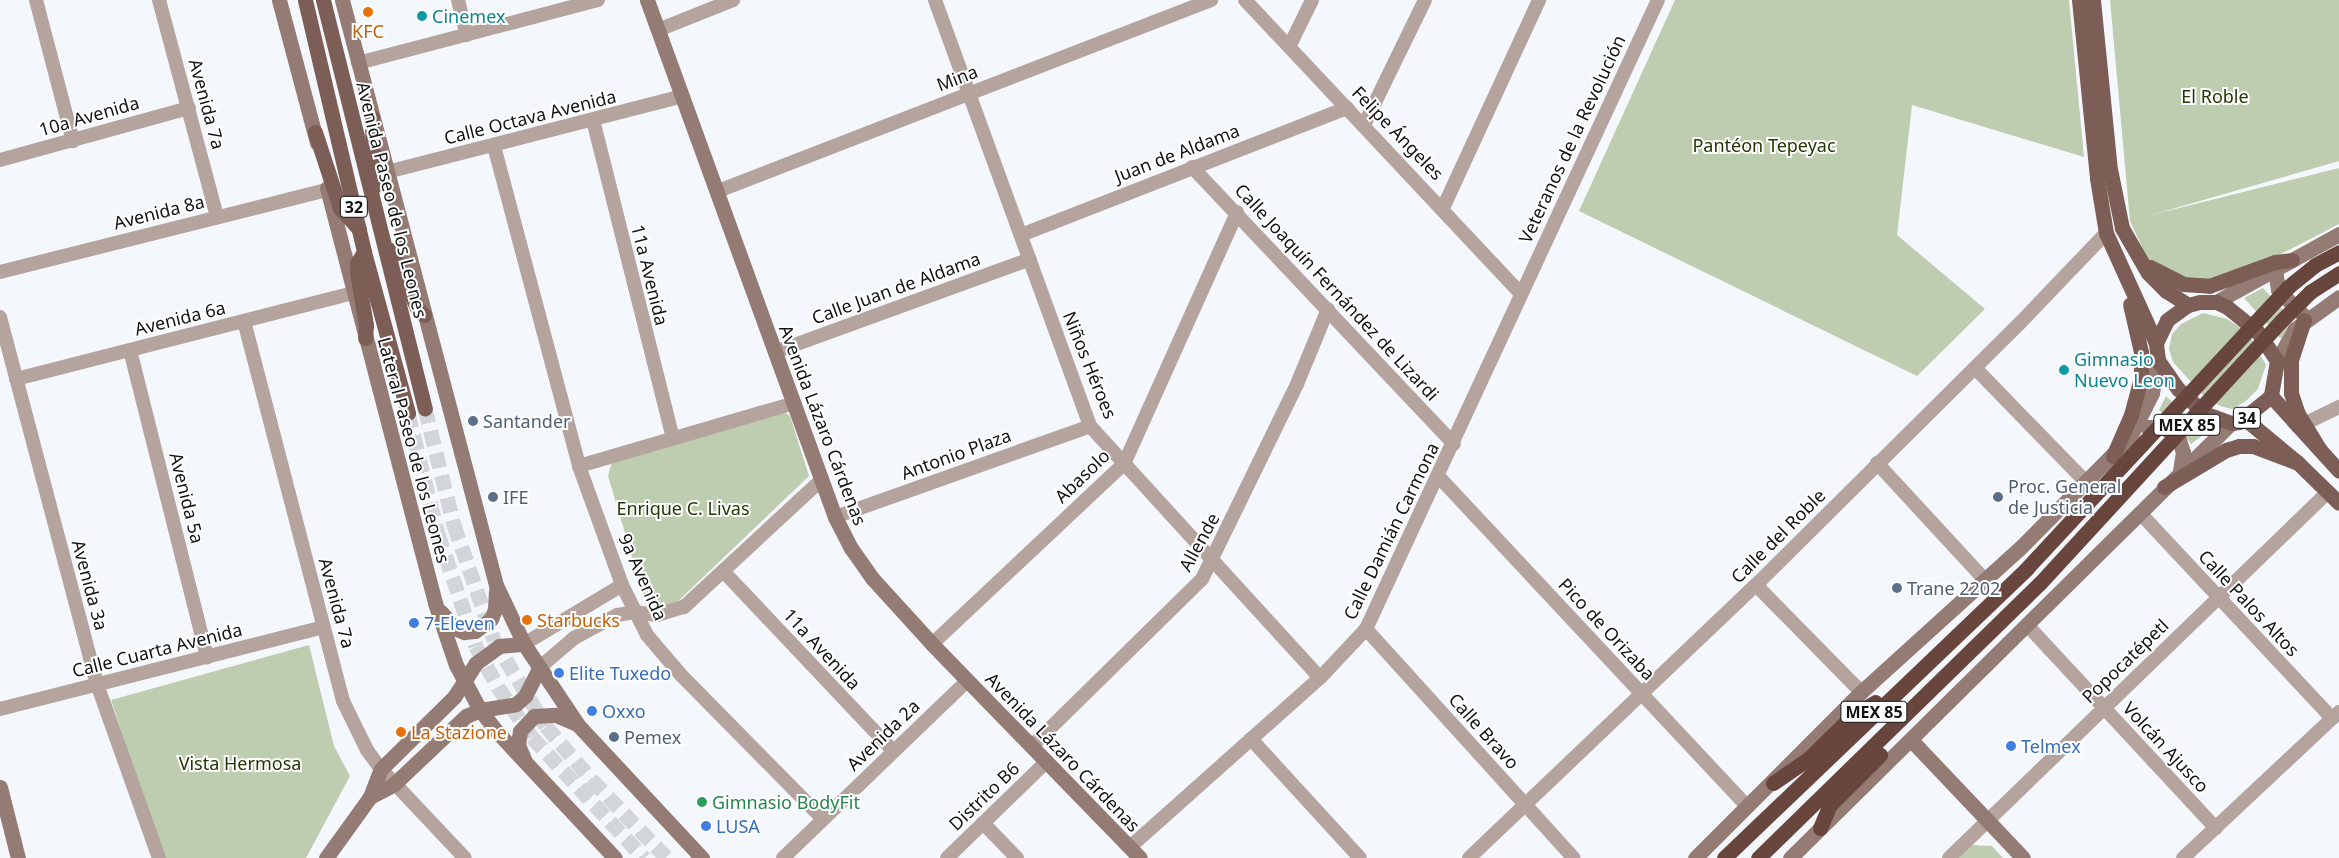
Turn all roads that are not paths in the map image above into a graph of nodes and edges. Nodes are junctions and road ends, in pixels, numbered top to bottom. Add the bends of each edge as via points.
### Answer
1 (36, 0) edge
2 (159, 0) edge
3 (279, 0) edge
4 (304, 0) edge
5 (323, 0) edge
6 (342, 0) edge
7 (458, 0) edge
8 (598, 0) edge
9 (647, 0) edge
10 (734, 0) edge
11 (935, 0) edge
12 (1211, 0) edge
13 (1245, 0) edge
14 (1312, 0) edge
15 (1425, 0) edge
16 (1539, 0) edge
17 (1658, 0) edge
18 (2079, 0) edge
19 (2093, 0) edge
20 (658, 30) junction
21 (467, 35) junction
22 (1290, 45) junction
23 (358, 63) junction
24 (969, 93) junction
25 (682, 96) junction
26 (189, 108) junction
27 (1347, 108) junction
28 (372, 117) junction
29 (592, 120) junction
30 (1364, 125) junction
31 (315, 132) junction
32 (73, 140) junction
33 (494, 146) junction
34 (0, 160) edge
35 (1192, 167) junction
36 (387, 172) junction
37 (327, 190) junction
38 (718, 192) junction
39 (370, 194) junction
40 (1443, 208) junction
41 (1237, 212) junction
42 (217, 217) junction
43 (359, 229) junction
44 (2106, 233) junction
45 (2339, 234) edge
46 (1021, 235) junction
47 (381, 238) junction
48 (364, 252) junction
49 (2339, 252) edge
50 (2137, 258) junction
51 (1030, 259) junction
52 (2292, 260) junction
53 (2275, 270) junction
54 (0, 272) edge
55 (2339, 273) edge
56 (2123, 276) junction
57 (353, 293) junction
58 (1521, 294) junction
59 (2339, 297) edge
60 (2216, 302) junction
61 (2188, 305) junction
62 (1328, 309) junction
63 (424, 315) junction
64 (0, 317) edge
65 (2307, 318) junction
66 (244, 321) junction
67 (365, 338) junction
68 (2156, 343) junction
69 (130, 350) junction
70 (775, 352) junction
71 (2158, 360) junction
72 (2277, 361) junction
73 (1975, 368) junction
74 (16, 379) junction
75 (2271, 396) junction
76 (794, 403) junction
77 (2339, 407) edge
78 (425, 408) tunnel mouth
79 (408, 413) tunnel mouth
80 (2238, 421) junction
81 (1090, 426) junction
82 (2301, 426) junction
83 (2130, 437) junction
84 (673, 438) junction
85 (1454, 444) junction
86 (2113, 456) junction
87 (1877, 463) junction
88 (2298, 463) junction
89 (1124, 464) junction
90 (579, 466) junction
91 (2180, 470) junction
92 (2339, 470) edge
93 (1438, 476) junction
94 (822, 479) junction
95 (2087, 483) junction
96 (2164, 487) junction
97 (2328, 492) junction
98 (2339, 503) edge
99 (2140, 513) junction
100 (835, 517) junction
101 (1214, 560) junction
102 (724, 572) junction
103 (1986, 581) junction
104 (496, 585) junction
105 (622, 585) junction
106 (1756, 585) junction
107 (2219, 597) junction
108 (434, 603) junction
109 (635, 612) junction
110 (2028, 626) junction
111 (324, 627) junction
112 (1366, 629) junction
113 (524, 644) junction
114 (932, 644) junction
115 (207, 656) junction
116 (539, 668) junction
117 (1320, 678) junction
118 (967, 680) junction
119 (97, 684) junction
120 (465, 684) junction
121 (1861, 692) junction
122 (1643, 695) junction
123 (1888, 698) junction
124 (2104, 708) junction
125 (0, 709) edge
126 (480, 710) junction
127 (2335, 715) edge
128 (1900, 721) junction
129 (578, 725) junction
130 (1251, 739) junction
131 (1912, 741) junction
132 (1033, 745) junction
133 (893, 751) junction
134 (1047, 761) junction
135 (381, 769) junction
136 (530, 769) junction
137 (1773, 783) junction
138 (394, 784) junction
139 (0, 787) edge
140 (370, 797) junction
141 (1526, 805) junction
142 (1748, 807) junction
143 (822, 819) junction
144 (1987, 821) junction
145 (982, 823) junction
146 (1820, 828) junction
147 (2216, 828) junction
148 (1135, 852) edge
149 (1797, 856) edge
150 (18, 858) edge
151 (159, 858) edge
152 (326, 858) edge
153 (465, 858) edge
154 (615, 858) edge
155 (702, 858) edge
156 (783, 858) edge
157 (947, 858) edge
158 (1017, 858) edge
159 (1360, 858) edge
160 (1469, 858) edge
161 (1574, 858) edge
162 (1695, 858) edge
163 (1724, 858) edge
164 (1758, 858) edge
165 (1949, 858) edge
166 (2023, 858) edge
167 (2183, 858) edge

1 - 32 street
2 - 26 street, Avenida 7a
3 - 31 street, Lateral Paseo de los Leones
4 - 43 main road, Avenida Paseo de los Leones / 32
5 - 39 main road, Avenida Paseo de los Leones / 32
6 - 23 street
7 - 21 street
8 - 21 street
9 - 20 street, Avenida Lázaro Cárdenas
10 - 20 street
11 - 24 street, Niños Héroes
12 - 24 street, Mina
13 - 22 street, Felipe Ángeles
14 - 22 street
15 - 30 street
16 - 40 street
17 - 58 street, Veteranos de la Revolución
18 - 44 main road, 34
19 - 50 main road via 2116,207
20 - 25 street, Avenida Lázaro Cárdenas
21 - 23 street
22 - 27 street, Felipe Ángeles
23 - 28 street
24 - 38 street, Mina
24 - 46 street, Niños Héroes
25 - 29 street, Calle Octava Avenida
25 - 38 street, Avenida Lázaro Cárdenas
26 - 32 street, 10a Avenida
26 - 42 street, Avenida 7a
27 - 30 street, Felipe Ángeles
27 - 35 street, Juan de Aldama
28 - 36 street
28 - 39 main road via 376,181
29 - 33 street, Calle Octava Avenida
29 - 84 street, 11a Avenida
30 - 40 street, Felipe Ángeles
31 - 37 street, Lateral Paseo de los Leones
31 - 43 main road via 340,208
32 - 34 street, 10a Avenida
33 - 36 street, Calle Octava Avenida
33 - 90 street, 9a Avenida
35 - 41 street, Calle Joaquín Fernández de Lizardi
35 - 46 street, Juan de Aldama
36 - 63 street
37 - 42 street, Avenida 8a
37 - 57 street, Lateral Paseo de los Leones
38 - 70 street, Avenida Lázaro Cárdenas
39 - 47 main road, Avenida Paseo de los Leones / 32
40 - 58 street, Felipe Ángeles
41 - 62 street, Calle Joaquín Fernández de Lizardi
41 - 89 street, Abasolo
42 - 54 street, Avenida 8a
43 - 48 main road, Avenida Paseo de los Leones / 32
44 - 56 main road, 34
44 - 73 street, Calle del Roble
45 - 52 street
46 - 51 street, Niños Héroes
47 - 63 main road via 394,255 417,308
47 - 78 main road, Avenida Paseo de los Leones / 32
48 - 67 main road via 357,272 366,325
48 - 79 main road, Avenida Paseo de los Leones / 32
49 - 123 highway, MEX 85, bridge via 2288,287 2027,568
50 - 52 main road via 2168,278 2202,286 2221,284 2276,262
50 - 61 main road via 2155,281
51 - 70 street, Calle Juan de Aldama
51 - 81 street, Niños Héroes
52 - 53 street
53 - 60 street
53 - 65 street via 2276,284 2284,298
55 - 128 highway, MEX 85, bridge via 2310,292 2282,320 2040,582
56 - 68 main road, 34
56 - 86 main road via 2142,367 2131,415
57 - 66 street, Avenida 6a
57 - 67 street, Lateral Paseo de los Leones
58 - 85 street, Calle Damián Carmona
59 - 65 street
60 - 61 main road
60 - 72 main road via 2256,332
61 - 68 main road via 2167,320
62 - 85 street, Calle Joaquín Fernández de Lizardi
62 - 101 street, Allende via 1297,384
63 - 104 street
64 - 74 street, Avenida 3a
65 - 72 street via 2289,337
65 - 82 main road via 2289,375 2292,400
66 - 69 street, Avenida 6a
66 - 111 street, Avenida 7a
67 - 108 street, Lateral Paseo de los Leones
68 - 71 main road, 34
69 - 74 street, Avenida 6a
69 - 115 street, Avenida 5a
70 - 76 street, Avenida Lázaro Cárdenas
71 - 80 main road, 34 via 2178,389 2204,413
71 - 83 street via 2152,393
72 - 75 main road, 34
73 - 87 street, Calle del Roble
73 - 95 street
74 - 119 street, Avenida 3a
75 - 80 main road, 34
75 - 82 main road, 34
76 - 84 street
76 - 94 street, Avenida Lázaro Cárdenas
77 - 82 street
80 - 88 main road, 34
80 - 91 street
81 - 89 street, Niños Héroes
81 - 100 street, Antonio Plaza
82 - 92 main road
83 - 86 street
83 - 91 street via 2153,426 2170,430 2182,446
84 - 90 street
85 - 93 street, Calle Damián Carmona
86 - 95 street
87 - 103 street
87 - 106 street, Calle del Roble
88 - 96 main road via 2254,446 2239,446 2226,450
88 - 97 main road, 34
89 - 101 street, Niños Héroes
89 - 114 street, Abasolo
90 - 105 street, 9a Avenida
91 - 96 street
93 - 112 street, Calle Damián Carmona
93 - 122 street, Pico de Orizaba
94 - 100 street, Avenida Lázaro Cárdenas
94 - 102 street
95 - 103 street
96 - 99 street
97 - 98 main road, 34
97 - 107 street, Popocatépetl
99 - 107 street, Calle Palos Altos
99 - 110 street
100 - 114 street, Avenida Lázaro Cárdenas via 862,566
101 - 117 street, Niños Héroes
101 - 132 street, Allende via 1188,594
102 - 109 street via 684,607 671,613
102 - 133 street, 11a Avenida
103 - 121 street
104 - 108 street via 495,609 484,626 475,631 464,632 454,628
104 - 113 street
105 - 109 street, 9a Avenida
105 - 113 street
106 - 121 street
106 - 122 street, Calle del Roble
107 - 124 street, Popocatépetl
107 - 127 street, Calle Palos Altos
108 - 120 street, Lateral Paseo de los Leones
109 - 116 street via 617,615 593,626 557,650
109 - 143 street, 9a Avenida via 647,635 681,675
110 - 124 street, Volcán Ajusco
110 - 131 street
111 - 115 street, Calle Cuarta Avenida
111 - 135 street, Avenida 7a via 343,701 367,750
112 - 117 street, Calle Damián Carmona
112 - 141 street, Calle Bravo
113 - 116 street
113 - 120 street via 499,646 486,652
114 - 118 street, Avenida Lázaro Cárdenas
115 - 119 street, Calle Cuarta Avenida
116 - 126 street via 525,696 516,704
116 - 129 street
117 - 130 street, Calle Damián Carmona
118 - 132 street, Avenida Lázaro Cárdenas
118 - 133 street, Avenida 2a
119 - 125 street, Calle Cuarta Avenida
119 - 151 street, Avenida 3a
120 - 126 street, Lateral Paseo de los Leones
120 - 135 street
121 - 137 street
122 - 141 street, Calle del Roble
122 - 142 street, Pico de Orizaba
123 - 137 highway via 1852,716 1808,759
123 - 163 highway, MEX 85
124 - 144 street, Popocatépetl
124 - 147 street, Volcán Ajusco
126 - 136 street, Lateral Paseo de los Leones
126 - 138 street via 453,726
127 - 147 street
128 - 146 highway via 1895,739 1830,805
128 - 164 highway, MEX 85
129 - 136 street via 545,714 527,722 520,731 518,745
129 - 155 street
130 - 148 street, Calle Damián Carmona
130 - 159 street
131 - 144 street
131 - 146 street
132 - 134 street, Avenida Lázaro Cárdenas
133 - 143 street, Avenida 2a
134 - 145 street, Distrito B6
134 - 148 street, Avenida Lázaro Cárdenas
135 - 138 street, Avenida 7a
135 - 140 street
136 - 154 street, Lateral Paseo de los Leones
137 - 142 street
138 - 140 street
138 - 153 street, Avenida 7a
139 - 150 street
140 - 152 street
141 - 160 street, Calle del Roble
141 - 161 street, Calle Bravo
142 - 162 street
143 - 156 street, Avenida 2a
144 - 165 street, Popocatépetl
144 - 166 street
145 - 157 street, Distrito B6
145 - 158 street
146 - 149 street
147 - 167 street

